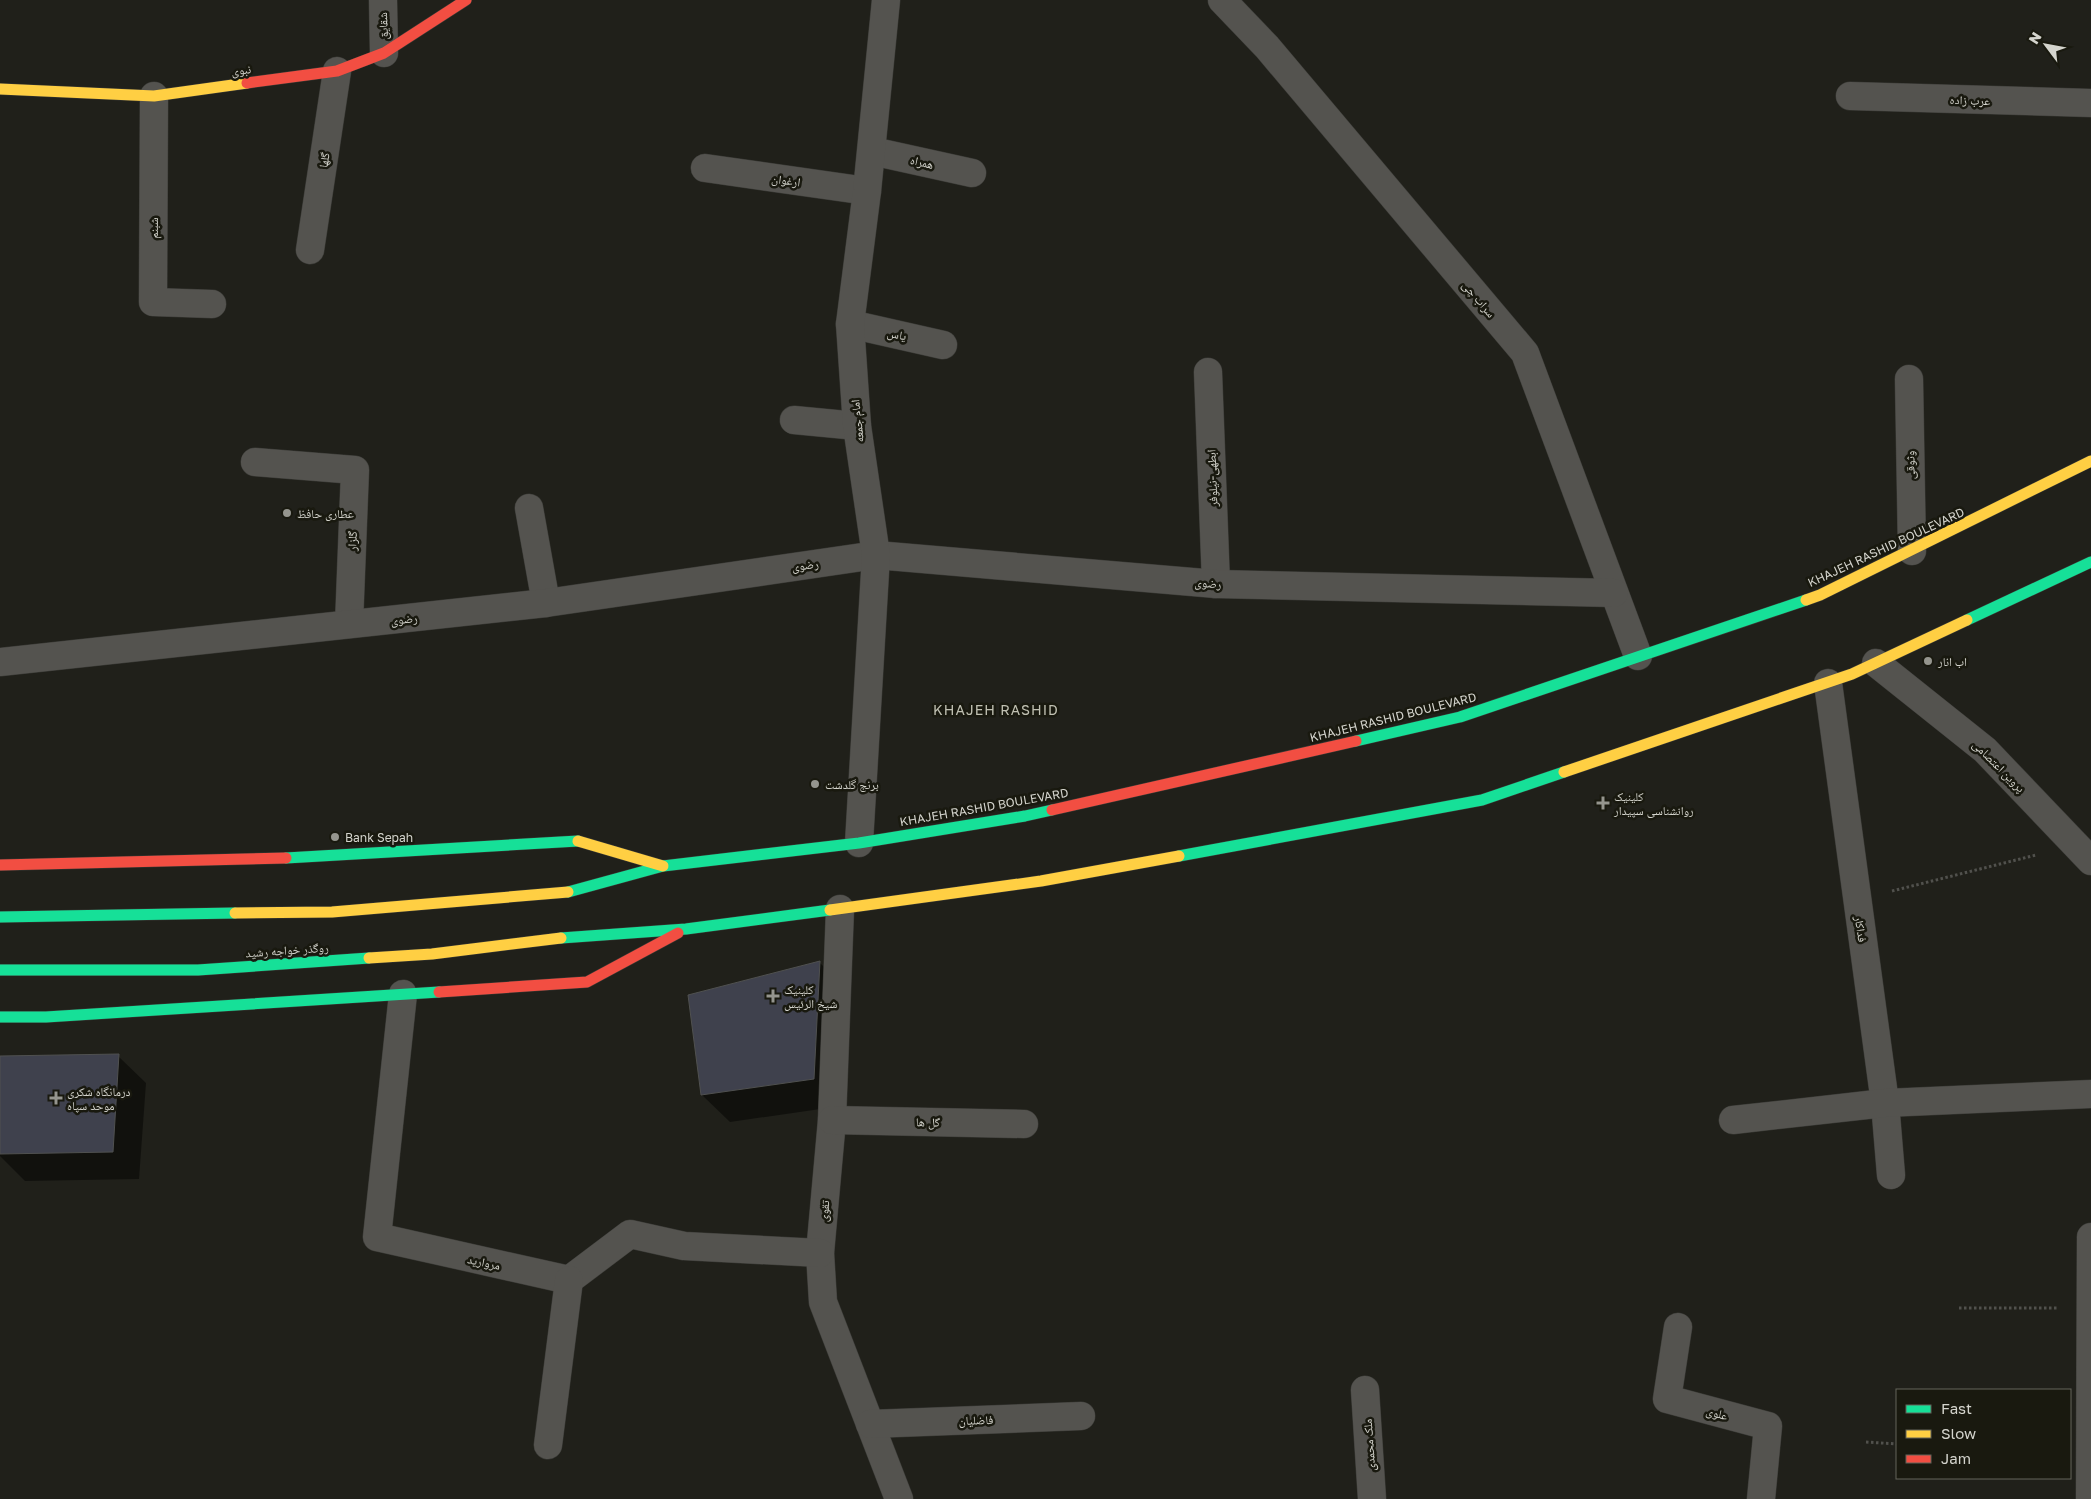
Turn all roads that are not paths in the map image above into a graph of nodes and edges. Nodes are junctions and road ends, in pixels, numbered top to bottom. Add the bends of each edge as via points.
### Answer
1 (383, 0) edge
2 (466, 0) edge
3 (886, 0) edge
4 (1222, 0) edge
5 (384, 53) junction
6 (338, 71) junction
7 (0, 89) edge
8 (154, 96) junction
9 (1850, 96) dead end
10 (2091, 103) edge
11 (872, 151) junction
12 (705, 168) dead end
13 (972, 173) dead end
14 (867, 191) junction
15 (310, 250) dead end
16 (212, 304) dead end
17 (850, 324) junction
18 (943, 345) dead end
19 (1208, 372) dead end
20 (1909, 379) dead end
21 (794, 420) dead end
22 (857, 426) junction
23 (2091, 461) edge
24 (255, 462) dead end
25 (529, 508) dead end
26 (1912, 551) junction
27 (876, 555) junction
28 (2091, 562) edge
29 (1216, 584) junction
30 (1614, 593) junction
31 (546, 604) junction
32 (349, 624) junction
33 (1638, 656) junction
34 (0, 662) edge
35 (1876, 663) junction
36 (1828, 682) junction
37 (859, 843) junction
38 (2083, 853) edge
39 (0, 865) edge
40 (663, 866) junction
41 (840, 909) junction
42 (0, 917) edge
43 (686, 929) junction
44 (0, 970) edge
45 (403, 994) junction
46 (0, 1017) edge
47 (2091, 1094) edge
48 (1885, 1104) junction
49 (832, 1120) junction
50 (1733, 1120) dead end
51 (1024, 1124) dead end
52 (1891, 1175) dead end
53 (2091, 1237) edge
54 (820, 1253) junction
55 (569, 1280) junction
56 (2091, 1308) edge
57 (1678, 1327) dead end
58 (1365, 1390) dead end
59 (1081, 1416) dead end
60 (870, 1424) junction
61 (548, 1445) dead end
62 (899, 1499) edge
63 (1372, 1499) edge
64 (1761, 1499) edge
65 (2090, 1499) edge

1 - 5 street, شقایق
2 - 5 main road, نبوی
3 - 11 street, امام جمعه
4 - 30 street, سراب چی via 1267,47 1525,353
5 - 6 main road, نبوی
6 - 8 main road, نبوی
6 - 15 street, گلها
7 - 8 main road, نبوی
8 - 16 street, شبنم via 153,302
9 - 10 street, عرب زاده
11 - 13 street, همراه
11 - 14 street, امام جمعه
12 - 14 street, ارغوان
14 - 17 street, امام جمعه
17 - 18 street, یاس
17 - 22 street, امام جمعه
19 - 29 street, ابطهی-نیلوفر
20 - 26 street, وثوقی
21 - 22 street
22 - 27 street, امام جمعه
23 - 26 main road, KHAJEH RASHID BOULEVARD
24 - 32 street, گلزار via 356,470
25 - 31 street
26 - 33 main road, KHAJEH RASHID BOULEVARD via 1820,595
27 - 29 street, رضوی
27 - 31 street, رضوی
27 - 37 street, امام جمعه
28 - 35 main road
29 - 30 street, رضوی
30 - 33 street, سراب چی
31 - 32 street, رضوی
32 - 34 street, رضوی
33 - 37 main road, KHAJEH RASHID BOULEVARD via 1460,717 1025,816
35 - 36 main road
35 - 38 street, پروین اعتصامی via 1986,750
36 - 41 main road via 1482,800 1041,881
36 - 48 street, فداکار
37 - 40 main road, KHAJEH RASHID BOULEVARD
39 - 40 main road via 250,860 580,841
40 - 42 main road via 564,893 332,912
41 - 43 main road
41 - 49 street, تقوی
43 - 44 main road, روگذر خواجه رشید via 574,936 432,954 198,970
43 - 45 main road via 587,982
45 - 46 main road via 46,1017
45 - 55 street, مروارید via 377,1238
47 - 48 street
48 - 50 street
48 - 52 street, فداکار
49 - 51 street, گل ها
49 - 54 street, تقوی
53 - 56 street
54 - 55 street via 684,1246 630,1234
54 - 60 street, تقوی via 824,1302
55 - 61 street
56 - 65 street
57 - 64 street, علوی via 1667,1399 1768,1426
58 - 63 street, ملک محمدی
59 - 60 street, فاضلیان
60 - 62 street, تقوی

